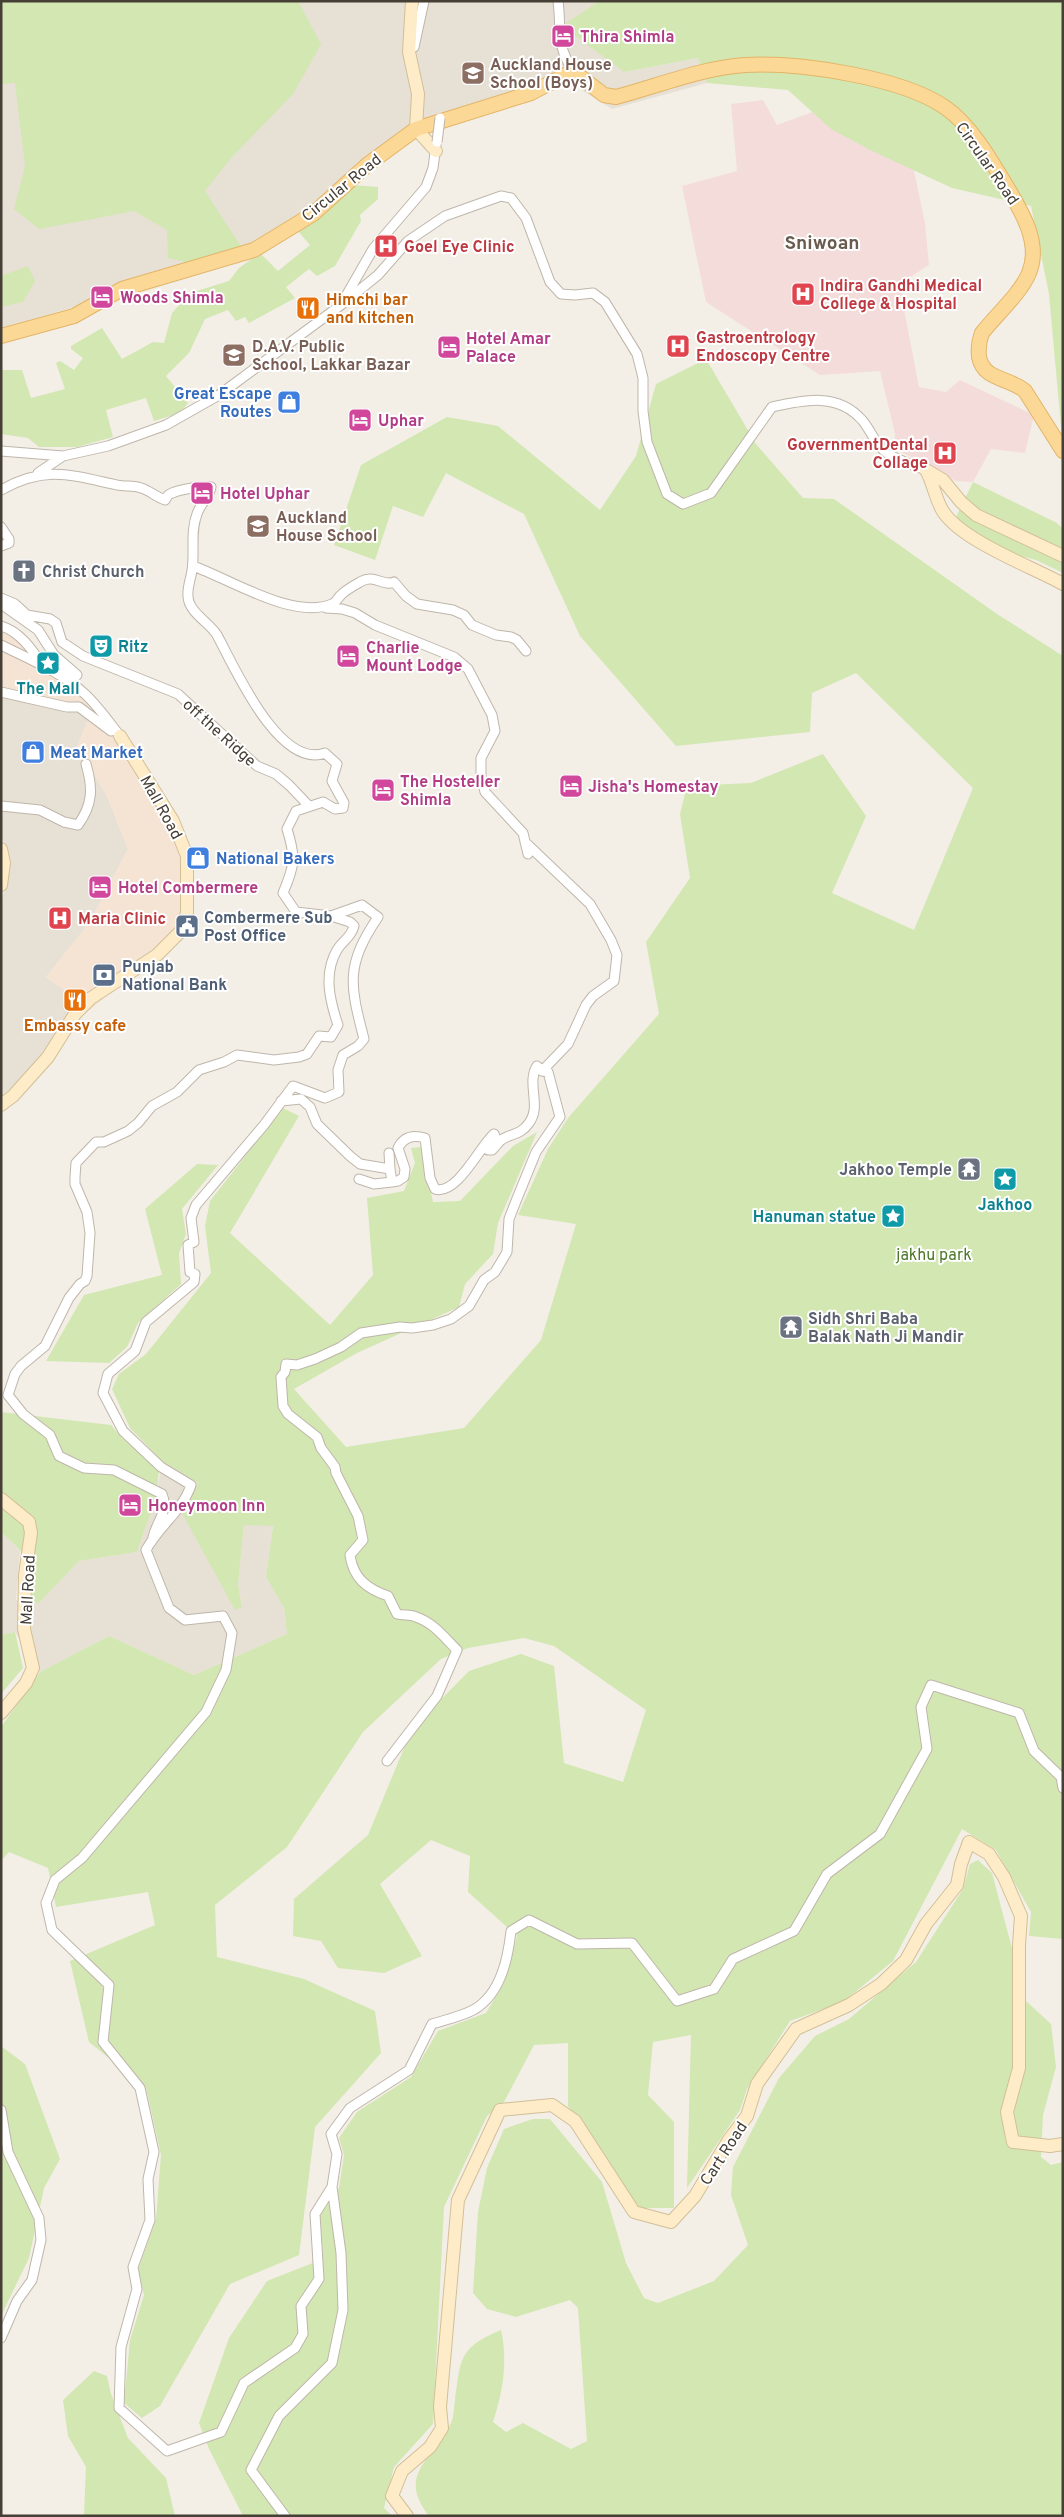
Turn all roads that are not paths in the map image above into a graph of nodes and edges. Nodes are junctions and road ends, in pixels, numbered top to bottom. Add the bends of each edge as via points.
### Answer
1 (412, 1) edge
2 (424, 1) edge
3 (558, 1) edge
4 (411, 61) junction
5 (574, 72) junction
6 (440, 118) dead end
7 (416, 129) junction
8 (436, 146) junction
9 (341, 305) junction
10 (1, 336) edge
11 (1, 451) edge
12 (1063, 451) edge
13 (63, 456) junction
14 (926, 470) junction
15 (36, 475) junction
16 (1, 490) edge
17 (1, 527) edge
18 (1, 546) edge
19 (1063, 556) edge
20 (193, 566) junction
21 (1063, 584) edge
22 (1, 598) edge
23 (1, 604) edge
24 (319, 608) junction
25 (1, 626) edge
26 (1, 645) edge
27 (526, 652) dead end
28 (41, 664) junction
29 (1, 692) edge
30 (120, 736) junction
31 (86, 764) dead end
32 (1, 806) edge
33 (309, 806) junction
34 (525, 842) junction
35 (1, 849) edge
36 (528, 854) dead end
37 (1, 885) edge
38 (331, 916) junction
39 (542, 1071) junction
40 (281, 1101) junction
41 (1, 1105) edge
42 (389, 1153) dead end
43 (390, 1169) junction
44 (359, 1179) dead end
45 (392, 1182) junction
46 (1, 1499) edge
47 (153, 1537) junction
48 (1, 1712) edge
49 (387, 1761) dead end
50 (1063, 1788) edge
51 (1, 2110) edge
52 (1063, 2144) edge
53 (332, 2187) junction
54 (1, 2338) edge
55 (285, 2516) edge
56 (407, 2516) edge

1 - 4 main road via 408,40
2 - 4 street
3 - 5 street, Circular Road via 559,39 563,54
4 - 7 main road via 418,94
5 - 7 main road, Circular Road via 531,93
5 - 12 main road, Circular Road via 604,95 616,98 710,70 745,65 836,72 897,86 946,108 961,122 994,166 1023,214 1032,242 1029,274 978,342 981,366 990,375 1025,391
6 - 8 street, bridge
7 - 8 main road
7 - 10 main road, Circular Road via 367,165 313,214 254,250 122,289 74,316
8 - 9 street via 426,187 373,249
9 - 13 street via 218,395 166,425 108,446
9 - 14 street via 378,275 408,241 445,216 501,196 511,198 526,218 550,282 561,294 593,293 605,302 637,354 647,442 667,494 683,504 711,493 772,407 810,399 838,403 862,420 887,453
11 - 13 street
13 - 15 street
14 - 19 main road via 943,480 976,515
14 - 21 main road via 937,500 951,520 991,548
15 - 16 street
15 - 20 street via 80,476 139,487 165,500 169,494 180,490 211,487 193,527
17 - 18 street via 9,539 9,544
20 - 24 street via 288,606
20 - 33 street via 187,597 192,608 216,633 262,716 278,736 302,752 318,756 325,753 337,764 332,781 344,803 343,808 335,809 323,802
22 - 33 street, off the Ridge via 15,604 26,615 56,623 62,642 83,656 178,694 257,766 276,774
23 - 28 street via 38,630 54,655 78,675 44,660
24 - 27 street via 335,603 339,596 363,580 372,578 387,584 394,582 417,604 453,610 464,615 472,625 517,640
24 - 34 street via 355,613 375,625 454,657 468,669 492,715 495,731 481,758 484,792 517,824
25 - 28 street via 17,634
26 - 28 street, Mall Road
28 - 30 street, Mall Road via 60,674 87,696
29 - 30 street via 79,707
30 - 41 main road, Mall Road via 173,821 187,856 187,912 183,929 157,955 80,1009 48,1057
31 - 32 street via 90,801 78,825 40,810
33 - 38 street via 296,811 287,829 294,866 283,893 296,912
34 - 36 street
34 - 39 street via 590,904 612,940 617,955 614,981 593,996 568,1044
35 - 37 main road via 4,863
38 - 40 street via 362,905 378,917 361,945 352,970 353,993 364,1039 343,1055 338,1070 340,1092 325,1098 294,1086
38 - 47 street via 354,926 352,934 335,953 328,981 338,1025 331,1037 319,1036 307,1054 299,1057 274,1060 237,1055 199,1070 177,1092 152,1106 135,1126 104,1142 96,1142 76,1163 75,1184 87,1212 90,1233 87,1276 69,1298 45,1346 21,1366 10,1385 8,1395 13,1404 50,1435 59,1456 84,1468 124,1474 162,1494 164,1512
39 - 45 street via 537,1066 533,1072 535,1096 531,1121 518,1134 488,1150 494,1134 476,1153 470,1169 446,1188 440,1190 432,1184 425,1138 414,1136 401,1142 398,1148 405,1169 404,1177
39 - 49 street via 548,1072 560,1116 536,1152 516,1201 509,1219 507,1252 495,1272 484,1280 469,1306 452,1319 433,1325 400,1326 361,1333 315,1359 297,1365 286,1364 281,1377 283,1406 288,1414 317,1437 335,1466 358,1516 363,1540 350,1555 358,1578 376,1592 388,1596 397,1614 412,1615 433,1625 458,1650 437,1696
40 - 43 street via 301,1099 310,1107 318,1124 360,1164
40 - 47 street via 196,1205 191,1218 194,1242 188,1245 194,1282 146,1322 135,1351 108,1374 103,1393 123,1431 161,1467 192,1485 187,1498
42 - 43 street
43 - 45 street
44 - 45 street via 374,1184
46 - 48 main road, Mall Road via 29,1522 24,1629 33,1668 26,1683
47 - 53 street via 146,1550 169,1608 185,1620 223,1616 232,1634 226,1670 206,1712 82,1858 55,1880 46,1904 52,1930 109,1985 103,2042 140,2088 154,2152 148,2179 150,2220 133,2267 137,2289 121,2347 119,2408 167,2451 221,2432 244,2383 294,2348 303,2334 301,2306 318,2279 315,2214
50 - 53 street via 1060,1777 1034,1751 1019,1713 931,1685 921,1707 927,1749 880,1834 827,1874 794,1931 733,1959 714,1989 677,2001 632,1943 578,1944 529,1920 511,1931 508,1956 493,1994 475,2009 432,2024 409,2070 350,2108 331,2134 337,2154
51 - 54 street via 8,2152 39,2218 41,2240 32,2280 17,2301
52 - 56 main road, Cart Road via 1050,2146 1013,2142 1007,2112 1019,2068 1021,1916 1004,1877 988,1854 969,1842 957,1885 926,1924 906,1960 881,1984 849,2005 796,2029 757,2084 747,2116 695,2196 671,2222 634,2212 575,2121 552,2106 500,2110 458,2200 440,2407 442,2428 430,2447 402,2471 395,2488 392,2496
53 - 55 street via 341,2253 343,2310 332,2363 279,2416 251,2470

